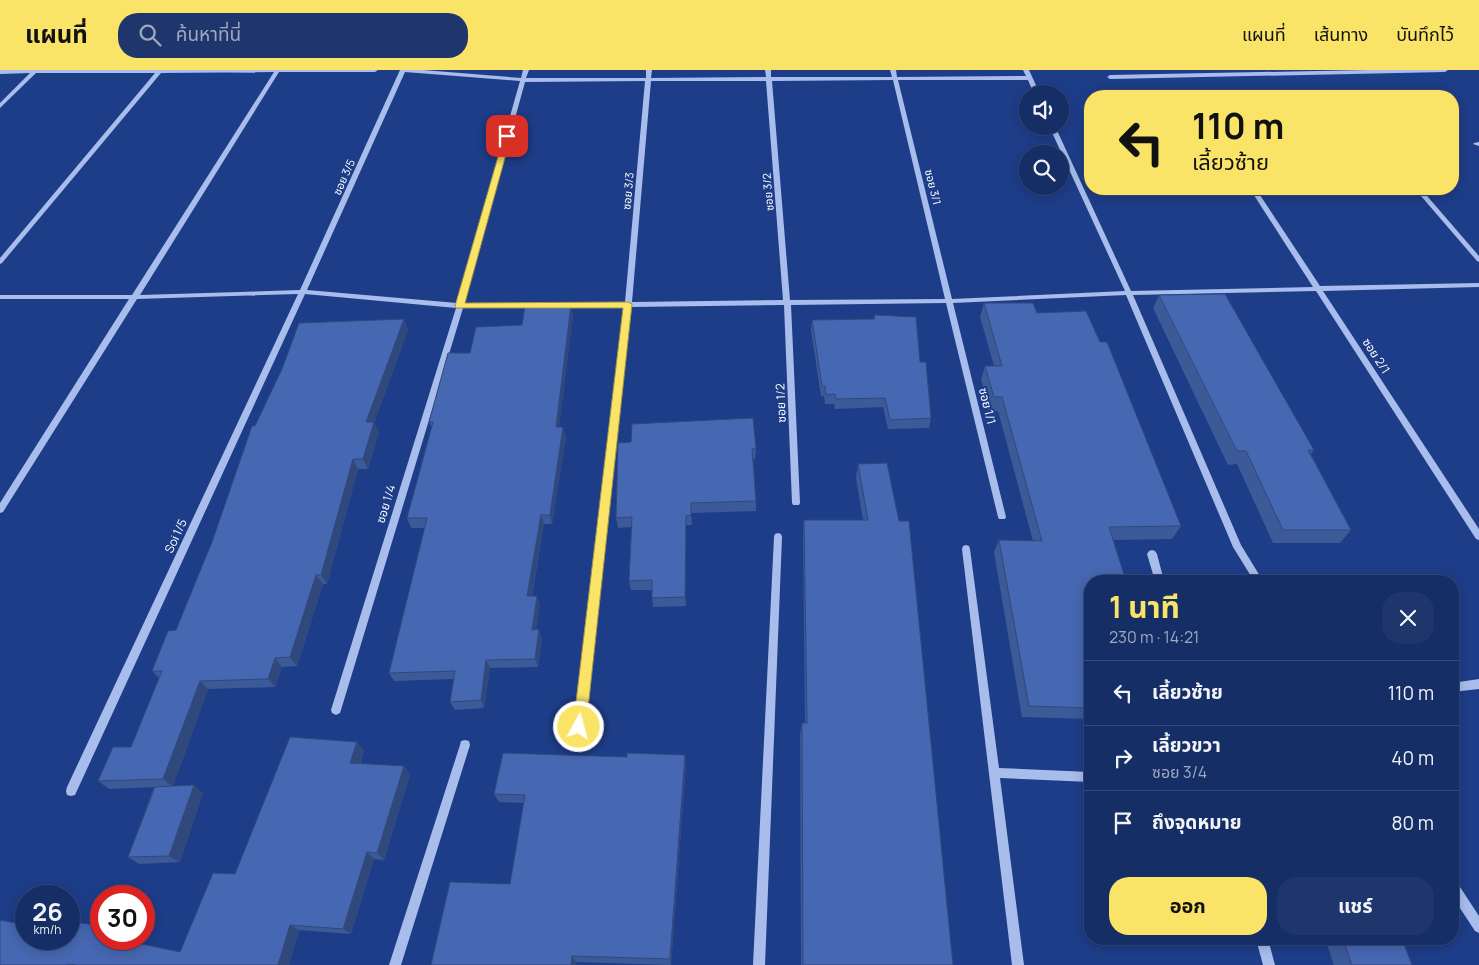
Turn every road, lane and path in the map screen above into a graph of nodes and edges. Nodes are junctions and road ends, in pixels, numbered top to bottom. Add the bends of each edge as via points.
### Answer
1 (160, 70) edge
2 (278, 70) edge
3 (375, 70) edge
4 (403, 70) edge
5 (526, 70) edge
6 (649, 70) edge
7 (768, 70) edge
8 (893, 70) edge
9 (1026, 70) edge
10 (1445, 70) edge
11 (35, 71) edge
12 (0, 72) edge
13 (1251, 72) edge
14 (1110, 77) dead end
15 (895, 78) junction
16 (1029, 78) junction
17 (648, 79) junction
18 (768, 79) junction
19 (523, 80) junction
20 (1032, 85) edge
21 (0, 106) edge
22 (1056, 135) edge
23 (1257, 195) edge
24 (1423, 195) edge
25 (1479, 260) edge
26 (0, 262) edge
27 (1479, 285) edge
28 (1318, 288) junction
29 (304, 292) junction
30 (1129, 293) junction
31 (0, 297) edge
32 (136, 297) junction
33 (950, 302) junction
34 (788, 303) junction
35 (628, 304) junction
36 (460, 306) junction
37 (796, 503) dead end
38 (0, 510) edge
39 (1002, 517) dead end
40 (1479, 536) edge
41 (778, 537) dead end
42 (966, 549) dead end
43 (1152, 554) dead end
44 (1158, 575) edge
45 (1255, 575) edge
46 (1479, 684) edge
47 (1459, 687) edge
48 (336, 710) dead end
49 (579, 727) dead end
50 (465, 745) dead end
51 (993, 773) junction
52 (1084, 777) edge
53 (71, 791) dead end
54 (1459, 896) edge
55 (1479, 927) edge
56 (1264, 945) edge
57 (396, 965) edge
58 (759, 965) edge
59 (1018, 965) edge
60 (1270, 965) edge

1 - 2 street
1 - 11 street
1 - 26 street
2 - 3 street
2 - 32 street
4 - 19 street
4 - 29 street, ซอย 3/5
5 - 19 street
6 - 17 street, ซอย 3/3
7 - 18 street, ซอย 3/2
8 - 15 street, ซอย 3/1
9 - 16 street
10 - 13 street
11 - 12 street
11 - 21 street
13 - 14 street
15 - 16 street
15 - 18 street
15 - 33 street, ซอย 3/1
16 - 20 street
17 - 18 street
17 - 19 street
17 - 35 street, ซอย 3/3
18 - 34 street, ซอย 3/2
19 - 36 street, ซอย 1/4
22 - 30 street
23 - 28 street, ซอย 2/1
24 - 25 street
27 - 28 street
28 - 30 street
28 - 40 street, ซอย 2/1
29 - 32 street
29 - 36 street
29 - 53 street, Soi 1/5
30 - 33 street
30 - 45 street via 1237,547
31 - 32 street
32 - 38 street
33 - 34 street
33 - 39 street, ซอย 1/1
34 - 35 street
34 - 37 street, ซอย 1/2
35 - 36 street
35 - 49 street, ซอย 3/3
36 - 48 street, ซอย 1/4
41 - 58 street
42 - 51 street
43 - 44 street
46 - 47 street
50 - 57 street
51 - 52 street
51 - 59 street
54 - 55 street
56 - 60 street

